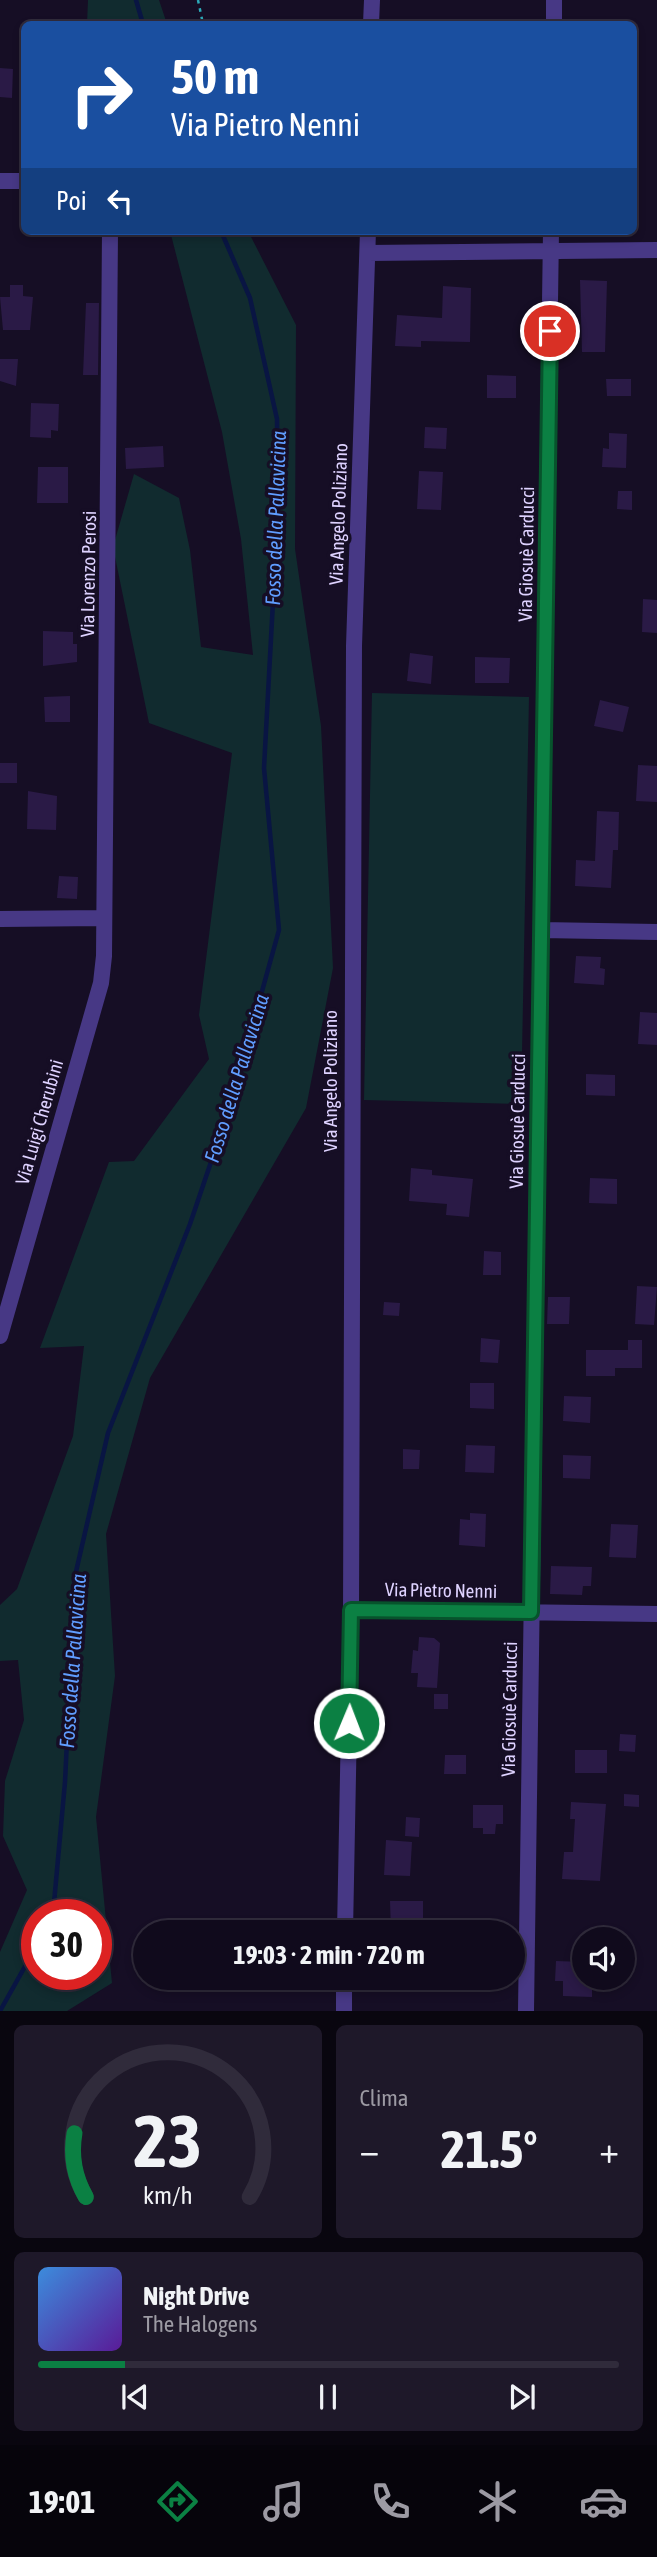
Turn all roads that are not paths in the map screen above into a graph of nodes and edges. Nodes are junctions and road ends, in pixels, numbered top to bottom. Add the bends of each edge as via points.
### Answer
1 (372, 0) edge
2 (554, 0) edge
3 (371, 21) edge
4 (554, 21) edge
5 (0, 181) edge
6 (21, 181) edge
7 (110, 235) edge
8 (368, 235) edge
9 (551, 235) edge
10 (551, 250) junction
11 (657, 250) edge
12 (368, 253) junction
13 (103, 918) junction
14 (0, 919) edge
15 (541, 929) junction
16 (657, 932) edge
17 (0, 1336) edge
18 (351, 1610) junction
19 (531, 1612) junction
20 (657, 1614) edge
21 (345, 1920) edge
22 (344, 1990) edge
23 (344, 2011) edge
24 (526, 2011) edge

1 - 3 street
2 - 4 street
5 - 6 street
7 - 13 street, Via Lorenzo Perosi
8 - 12 street, Via Angelo Poliziano
9 - 10 street, Via Giosuè Carducci
10 - 11 street
10 - 12 street
10 - 15 street, Via Giosuè Carducci
12 - 18 street, Via Angelo Poliziano via 354,646
13 - 14 street
13 - 17 street, Via Luigi Cherubini via 101,982
15 - 16 street
15 - 19 street, Via Giosuè Carducci
18 - 19 street, Via Pietro Nenni
18 - 21 street, Via Angelo Poliziano
19 - 20 street, Via Pietro Nenni
19 - 24 street, Via Giosuè Carducci
22 - 23 street

